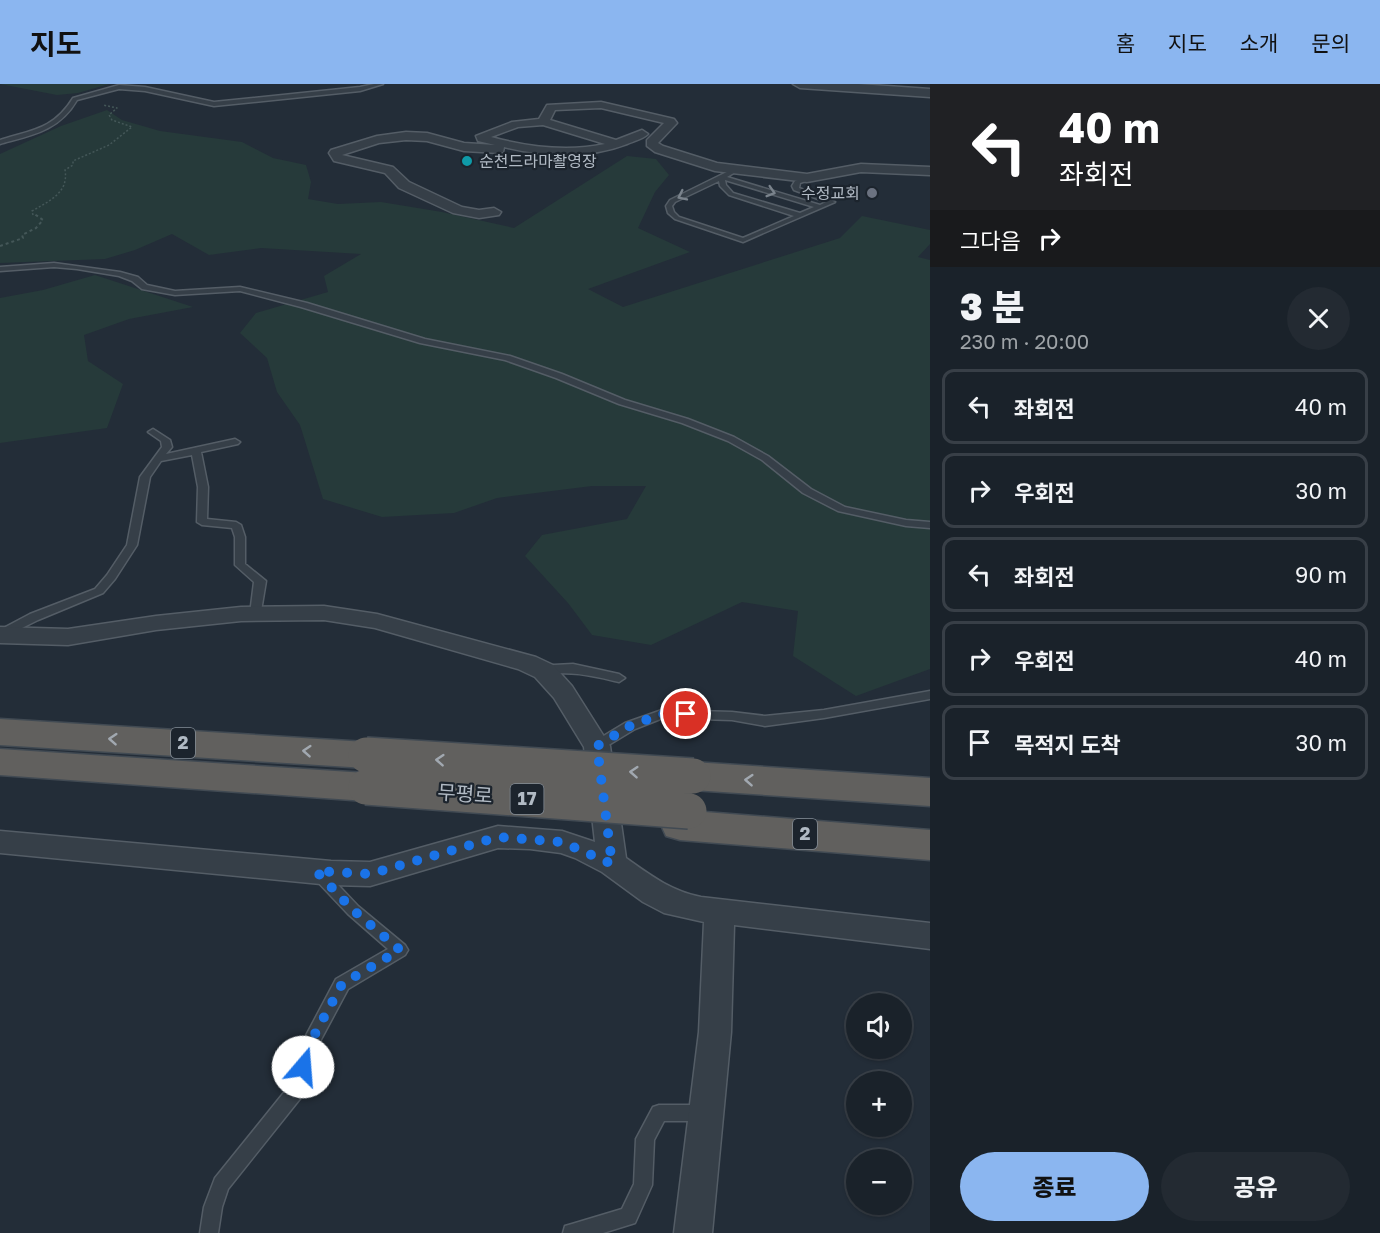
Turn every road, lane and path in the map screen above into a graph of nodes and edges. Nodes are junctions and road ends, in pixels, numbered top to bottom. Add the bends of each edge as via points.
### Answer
1 (380, 84) edge
2 (800, 84) edge
3 (903, 87) edge
4 (930, 93) edge
5 (73, 104) junction
6 (646, 114) junction
7 (543, 122) junction
8 (642, 134) dead end
9 (590, 136) junction
10 (440, 140) junction
11 (0, 142) edge
12 (617, 143) junction
13 (537, 149) junction
14 (440, 154) dead end
15 (735, 170) junction
16 (930, 171) edge
17 (814, 176) junction
18 (721, 177) junction
19 (821, 207) junction
20 (494, 212) dead end
21 (801, 216) junction
22 (0, 246) edge
23 (0, 269) edge
24 (153, 432) dead end
25 (235, 442) dead end
26 (196, 450) junction
27 (159, 459) junction
28 (930, 525) edge
29 (256, 614) junction
30 (0, 635) edge
31 (544, 671) junction
32 (619, 678) dead end
33 (930, 695) edge
34 (0, 732) edge
35 (597, 746) junction
36 (0, 762) edge
37 (930, 779) edge
38 (368, 782) junction
39 (806, 784) junction
40 (930, 792) edge
41 (687, 804) junction
42 (930, 827) edge
43 (0, 842) edge
44 (930, 845) edge
45 (612, 864) junction
46 (316, 871) junction
47 (719, 912) junction
48 (930, 936) edge
49 (707, 1113) junction
50 (209, 1233) edge
51 (572, 1233) edge
52 (693, 1233) edge

1 - 5 lane via 214,104 145,88 119,87 75,99
2 - 3 street
3 - 4 street
5 - 11 lane via 69,114 58,123
5 - 22 path via 115,106 109,115 112,120 132,127 109,145 73,161 65,170 67,181 63,187 32,211 43,220 41,224 23,238
6 - 7 street via 601,105 558,105 551,107
6 - 9 street
6 - 15 street via 671,123 651,143 659,149
7 - 9 street
7 - 13 street via 516,124 482,136 494,142
8 - 12 street
9 - 12 street
10 - 13 street via 471,148
10 - 14 street via 432,150
10 - 20 street via 415,136 386,138 335,153 338,158 389,170 404,185 458,210
12 - 13 street via 593,149
15 - 17 street
15 - 18 lane
16 - 17 street via 861,168
17 - 19 lane via 795,186 832,202
18 -> 19 lane
18 - 21 lane via 731,194
18 -> 21 lane via 672,201 671,213 743,240
19 - 21 lane
23 - 28 lane via 77,267 120,274 145,287 175,294 240,289 423,341 507,358 731,439 765,458 807,491 842,508
24 - 27 lane via 165,440 167,447
25 - 26 lane
26 - 27 lane
26 - 29 lane via 203,486 202,522 236,525 240,565 260,581
27 - 30 lane via 141,487 132,545 99,591
29 - 30 street via 156,624 89,636
29 - 31 street via 348,615 489,651
31 - 32 lane via 572,667
31 - 35 street via 563,692
33 - 35 lane via 765,721 662,714 630,726
38 -> 34 highway, 무평로 / 2
35 - 45 street
36 - 38 highway, 2 via 110,768 140,779
37 - 39 highway, 2
38 - 41 highway, 2
41 -> 38 highway, 무평로 / 2, bridge
39 - 40 highway, 무평로
39 -> 41 highway, 무평로 / 2
41 - 42 highway, 무평로
41 - 44 highway, 2
43 - 46 street
45 - 46 street via 562,842 498,837 370,874
45 - 47 street via 653,893 675,903
46 - 50 lane via 353,910 400,950 342,984 309,1045 297,1089 221,1184
47 - 48 street
47 - 49 street via 720,956
49 - 51 lane via 659,1113 645,1139 643,1185 628,1216
49 - 52 street

